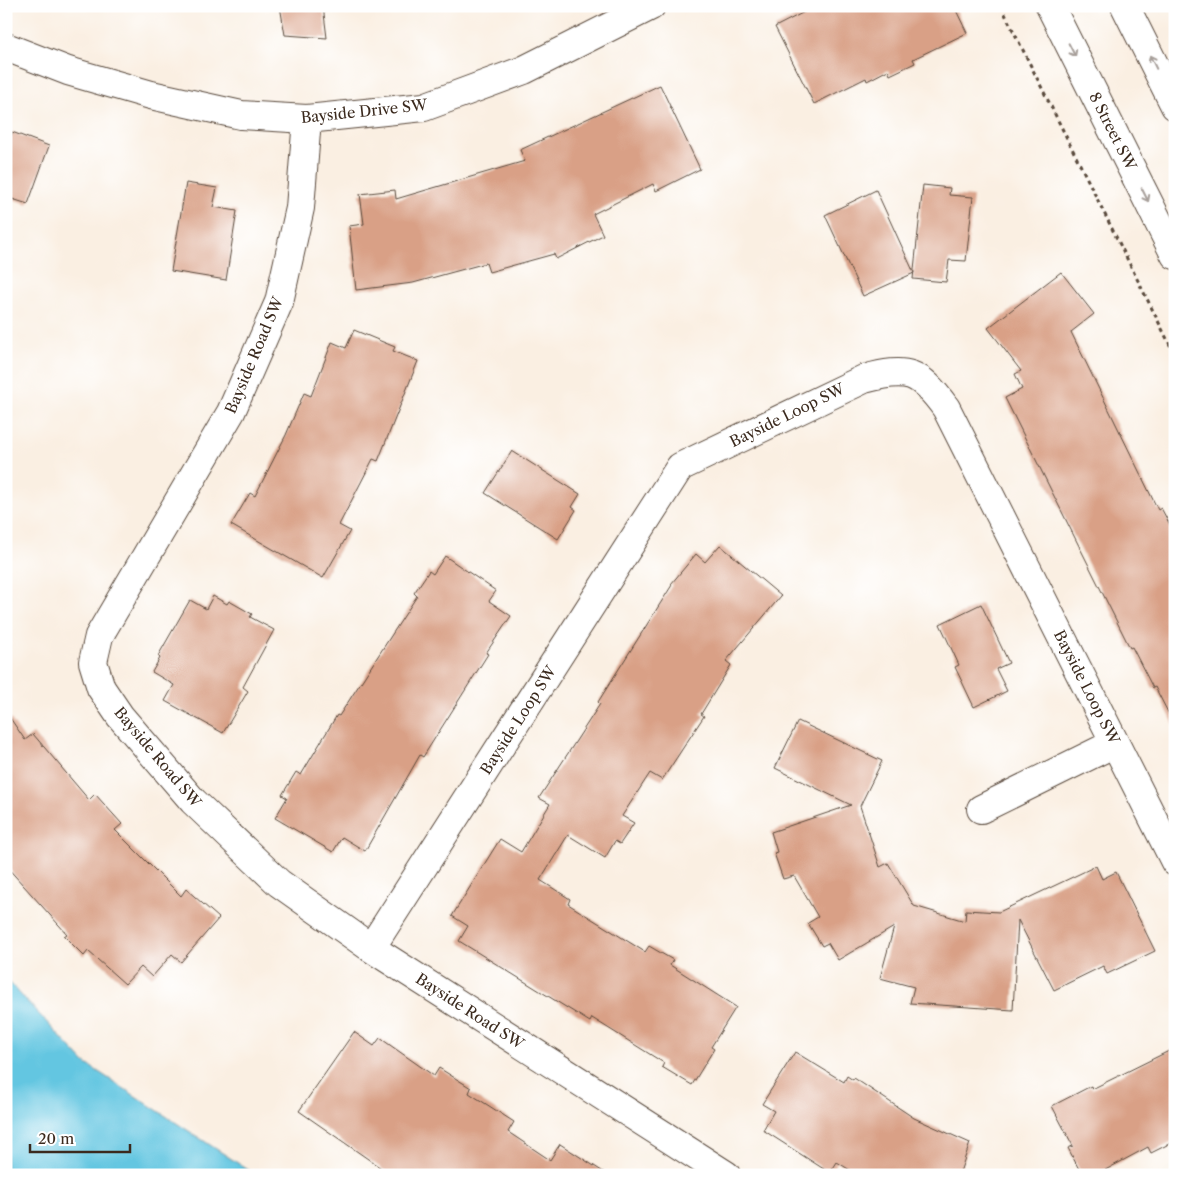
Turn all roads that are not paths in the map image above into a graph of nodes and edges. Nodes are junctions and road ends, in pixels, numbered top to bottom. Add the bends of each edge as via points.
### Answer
1 (651, 6) edge
2 (1050, 6) edge
3 (1125, 6) edge
4 (6, 47) edge
5 (1175, 106) edge
6 (307, 119) junction
7 (1175, 255) edge
8 (1115, 743) junction
9 (981, 809) dead end
10 (1175, 862) edge
11 (371, 948) junction
12 (726, 1175) edge

1 - 6 street, Bayside Drive SW via 524,70 424,107
2 -> 7 street, 8 Street SW
5 -> 3 street
4 - 6 street, Bayside Drive SW via 68,72 151,95 241,115
6 - 11 street, Bayside Road SW via 300,208 279,302 232,412 98,636 93,662 101,688 120,716 193,801 279,883
8 - 9 street
8 - 10 street, Bayside Loop SW
8 - 11 street, Bayside Loop SW via 946,408 930,387 911,373 888,372 864,379 680,467
11 - 12 street, Bayside Road SW

